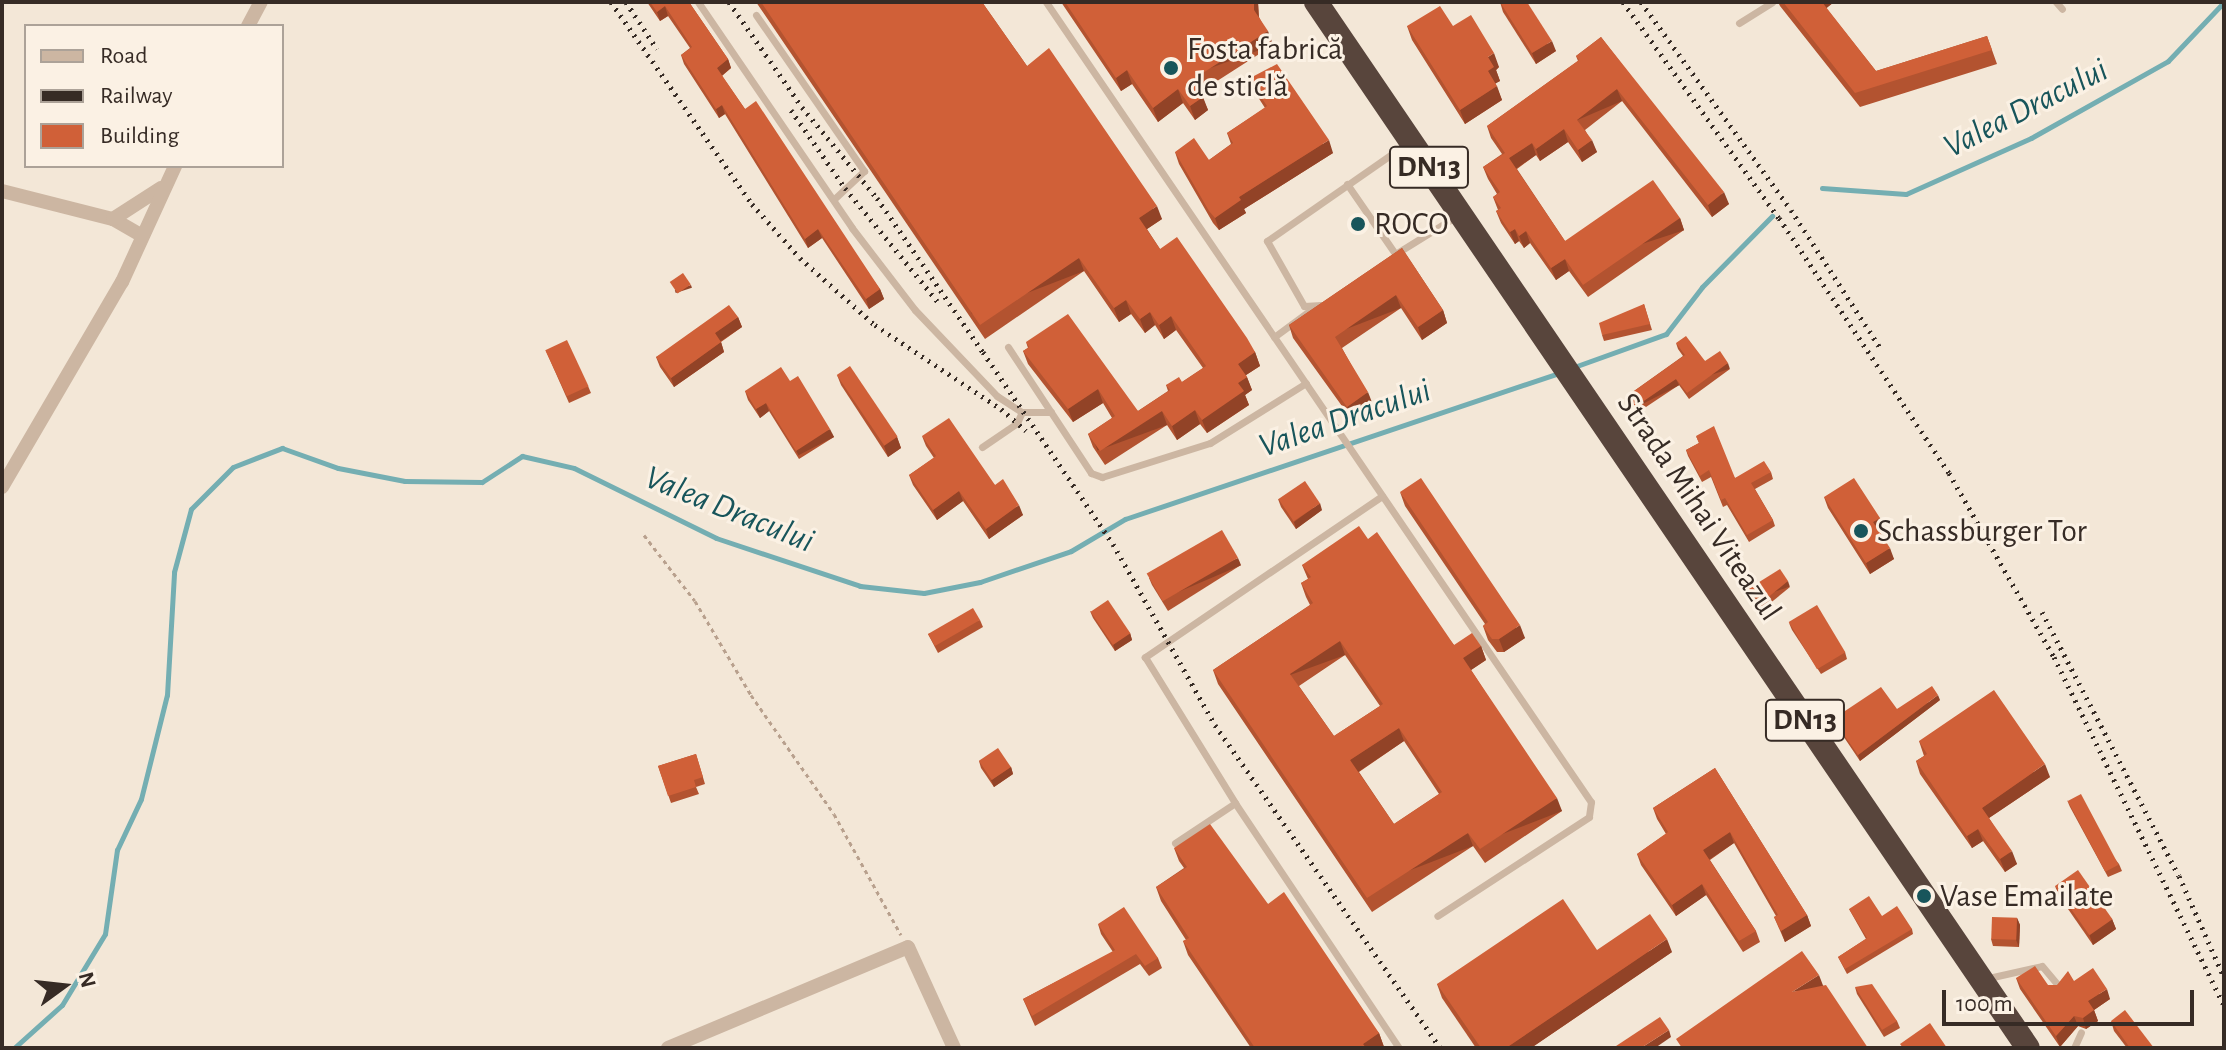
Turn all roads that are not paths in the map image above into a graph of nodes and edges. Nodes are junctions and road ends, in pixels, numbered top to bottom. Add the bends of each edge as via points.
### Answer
1 (261, 2) edge
2 (698, 2) edge
3 (1046, 2) edge
4 (1316, 2) edge
5 (1772, 2) edge
6 (2056, 2) edge
7 (2062, 9) dead end
8 (756, 15) dead end
9 (1739, 23) dead end
10 (249, 24) edge
11 (1411, 141) junction
12 (174, 168) edge
13 (1347, 184) junction
14 (165, 185) junction
15 (2, 191) edge
16 (833, 200) junction
17 (1460, 214) junction
18 (113, 219) junction
19 (142, 236) junction
20 (1396, 255) junction
21 (1383, 263) edge
22 (1331, 298) edge
23 (1312, 309) junction
24 (1274, 337) junction
25 (1008, 347) dead end
26 (1306, 383) junction
27 (1022, 412) junction
28 (1051, 412) junction
29 (982, 447) dead end
30 (2, 487) edge
31 (1382, 496) junction
32 (1235, 803) junction
33 (1175, 843) edge
34 (1437, 916) dead end
35 (1981, 980) junction
36 (2061, 989) edge
37 (2081, 1032) edge
38 (668, 1048) edge
39 (954, 1048) edge
40 (1399, 1048) edge
41 (2028, 1048) edge
42 (2074, 1048) edge

1 - 10 street
2 - 16 lane
3 - 24 lane
4 - 11 highway, Strada Mihai Viteazul / DN13
5 - 9 lane
6 - 7 lane
8 - 16 lane via 864,171
11 - 13 lane
11 - 17 highway, Strada Mihai Viteazul / DN13
12 - 14 street
13 - 20 lane
13 - 23 lane via 1267,241 1304,306
14 - 18 street
14 - 19 street
15 - 18 street
16 - 27 lane via 953,353 997,396
17 - 20 lane
17 - 35 highway, Strada Mihai Viteazul / DN13
18 - 19 street
19 - 30 street via 122,282
20 - 21 lane
22 - 23 lane
23 - 24 lane
24 - 26 lane
25 - 28 lane
26 - 28 lane via 1210,443 1111,478 1091,473
26 - 31 lane
27 - 28 lane
27 - 29 lane via 1017,423
31 - 32 lane via 1148,651 1147,664
31 - 34 lane via 1593,811
32 - 33 lane
32 - 40 lane
35 - 36 lane via 2042,966
35 - 41 highway, Strada Mihai Viteazul / DN13
37 - 42 lane
38 - 39 street via 908,947

